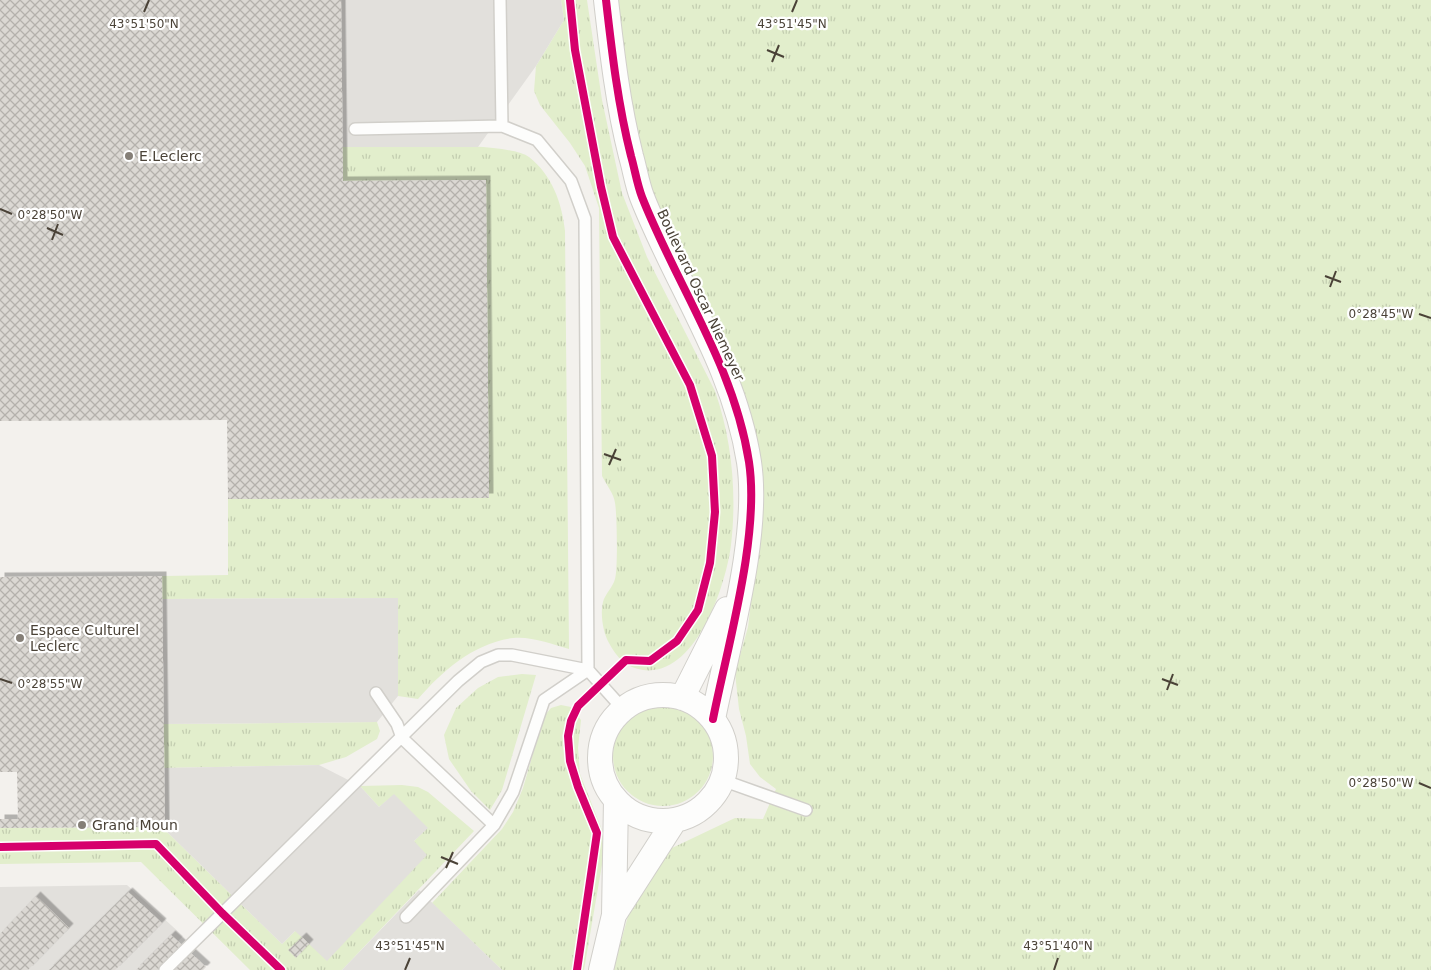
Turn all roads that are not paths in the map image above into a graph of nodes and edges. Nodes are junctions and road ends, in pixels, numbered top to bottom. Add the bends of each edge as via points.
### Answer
1 (500, 0) edge
2 (606, 0) edge
3 (502, 126) junction
4 (354, 129) dead end
5 (741, 581) junction
6 (588, 670) junction
7 (376, 692) dead end
8 (682, 698) junction
9 (623, 709) junction
10 (713, 718) junction
11 (402, 738) junction
12 (722, 780) junction
13 (616, 800) junction
14 (806, 810) dead end
15 (675, 820) junction
16 (494, 825) junction
17 (614, 916) junction
18 (406, 917) dead end
19 (165, 970) edge
20 (601, 970) edge

1 - 3 lane
2 - 5 street, Boulevard Oscar Niemeyer via 624,126 641,194 665,250 710,338 735,400 749,463 750,520
3 - 4 lane
3 - 6 lane via 537,140 571,181 584,219
5 - 8 street, Boulevard Oscar Niemeyer
5 - 10 street, Boulevard Oscar Niemeyer
6 - 9 lane
6 - 11 lane via 498,655 468,670
6 - 16 lane via 544,700 513,792
7 - 11 lane via 397,724
8 - 9 street via 651,696
8 - 10 street
9 - 13 street via 610,724 600,763 605,783
10 - 12 street via 723,738 726,759
11 - 16 lane
11 - 19 lane
12 - 14 lane
12 - 15 street via 712,799 695,813
13 - 15 street via 633,814 653,820
13 - 17 street
15 - 17 street
16 - 18 lane
17 - 20 street

